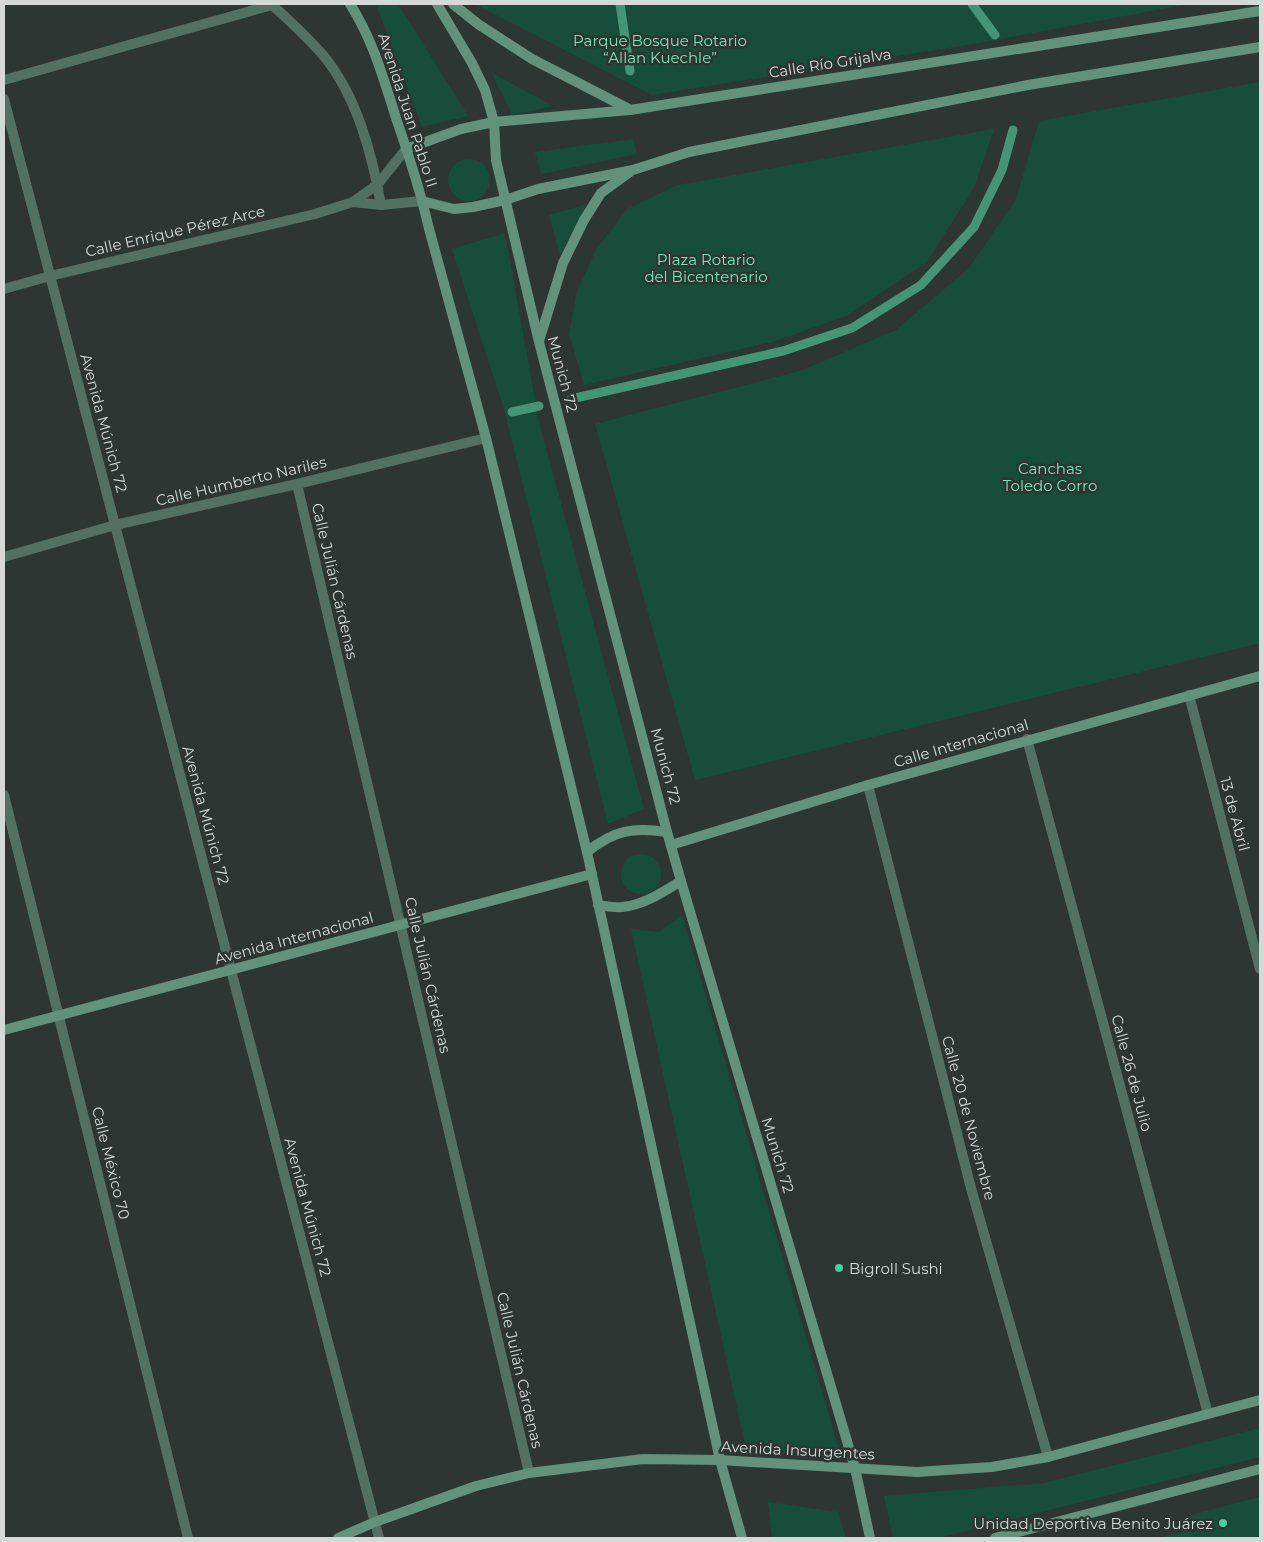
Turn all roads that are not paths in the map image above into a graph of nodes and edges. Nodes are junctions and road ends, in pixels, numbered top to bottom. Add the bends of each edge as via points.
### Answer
1 (272, 4) edge
2 (350, 4) edge
3 (437, 4) edge
4 (453, 4) edge
5 (1260, 11) edge
6 (1260, 48) edge
7 (4, 80) edge
8 (4, 99) edge
9 (630, 110) junction
10 (494, 122) junction
11 (406, 149) junction
12 (634, 170) junction
13 (378, 184) junction
14 (505, 200) junction
15 (422, 201) junction
16 (353, 202) junction
17 (382, 205) junction
18 (50, 276) junction
19 (4, 289) edge
20 (539, 342) junction
21 (486, 438) junction
22 (297, 484) junction
23 (115, 525) junction
24 (4, 557) edge
25 (1260, 676) edge
26 (1189, 695) junction
27 (1027, 739) junction
28 (868, 785) junction
29 (4, 795) edge
30 (667, 832) junction
31 (671, 845) junction
32 (587, 852) junction
33 (592, 874) junction
34 (681, 881) junction
35 (598, 906) junction
36 (400, 925) junction
37 (1260, 969) edge
38 (231, 970) junction
39 (58, 1015) junction
40 (4, 1030) edge
41 (1260, 1400) edge
42 (1208, 1414) junction
43 (1048, 1457) junction
44 (720, 1460) junction
45 (855, 1468) junction
46 (1260, 1469) edge
47 (529, 1473) junction
48 (375, 1522) junction
49 (188, 1538) edge
50 (338, 1538) edge
51 (379, 1538) edge
52 (742, 1538) edge
53 (870, 1538) edge
54 (996, 1538) edge

1 - 7 street
1 - 13 street via 325,57 343,86 371,153
2 - 11 main road, Avenida Juan Pablo II via 374,48
3 - 10 main road, Munich 72 via 472,63
4 - 9 main road via 532,59
5 - 9 main road, Calle Río Grijalva
6 - 12 main road via 999,91 689,152
8 - 18 street, Avenida Múnich 72
9 - 10 main road, Calle Río Grijalva
10 - 11 main road, Calle Río Grijalva via 461,129
10 - 14 main road, Munich 72 via 496,160
11 - 13 street
11 - 15 main road, Avenida Juan Pablo II
12 - 14 main road via 538,189
12 - 20 main road via 601,193 584,220 563,263
13 - 16 street
13 - 17 street
14 - 15 main road via 454,210
14 - 20 main road, Munich 72
15 - 17 street
15 - 21 main road
16 - 17 street
16 - 18 street, Calle Enrique Pérez Arce via 315,214
18 - 19 street, Calle Enrique Pérez Arce
18 - 23 street, Avenida Múnich 72
20 - 30 main road, Munich 72
21 - 22 street, Calle Humberto Nariles
21 - 32 main road
22 - 23 street, Calle Humberto Nariles
22 - 36 street, Calle Julián Cárdenas
23 - 24 street, Calle Humberto Nariles
23 - 38 street, Avenida Múnich 72
25 - 26 main road, Calle Internacional
26 - 27 main road, Calle Internacional
26 - 37 street, 13 de Abril
27 - 28 main road, Calle Internacional
27 - 42 street, Calle 26 de Julio
28 - 31 main road, Calle Internacional
28 - 43 street, Calle 20 de Noviembre via 972,1192
29 - 39 street, Calle México 70
30 - 31 main road, Munich 72
30 - 32 main road via 644,828 624,831 601,841
31 - 34 main road, Munich 72
32 - 33 main road
33 - 35 main road
33 - 36 main road, Avenida Internacional
34 - 35 main road via 641,903 622,908
34 - 45 main road, Munich 72
35 - 44 main road
36 - 38 main road, Avenida Internacional
36 - 47 street, Calle Julián Cárdenas
38 - 39 main road, Avenida Internacional
38 - 48 street, Avenida Múnich 72
39 - 40 main road, Avenida Internacional
39 - 49 street, Calle México 70
41 - 42 main road, Avenida Insurgentes
42 - 43 main road, Avenida Insurgentes
43 - 45 main road, Avenida Insurgentes via 947,1471
44 - 45 main road, Avenida Insurgentes
44 - 47 main road, Avenida Insurgentes via 643,1459
44 - 52 main road
45 - 53 main road, Munich 72
46 - 54 main road
47 - 48 main road, Avenida Insurgentes via 476,1486
48 - 50 main road, Avenida Insurgentes
48 - 51 street, Avenida Múnich 72

